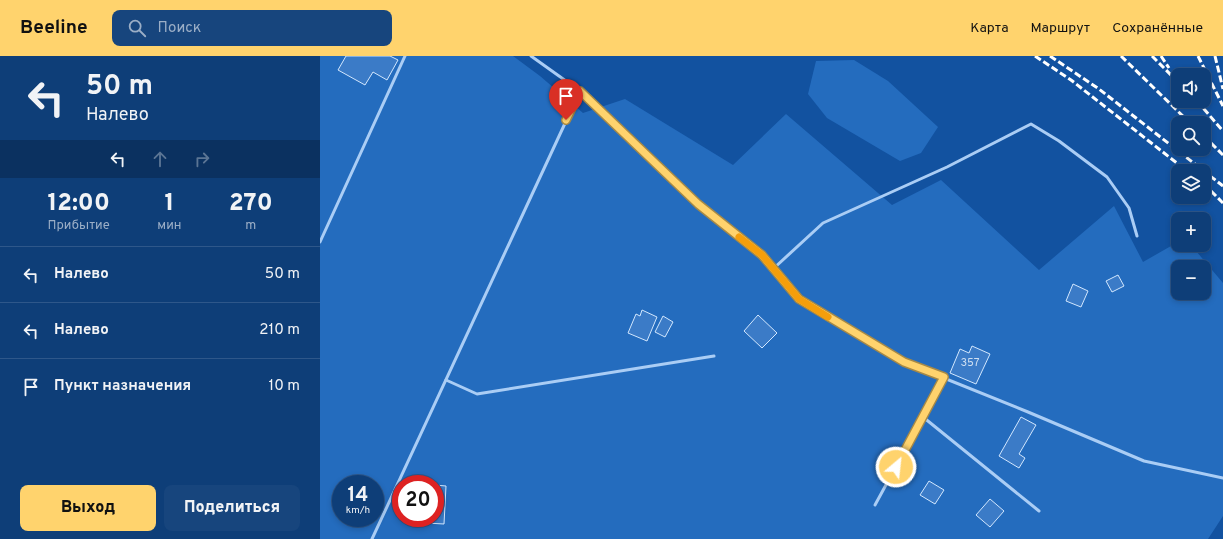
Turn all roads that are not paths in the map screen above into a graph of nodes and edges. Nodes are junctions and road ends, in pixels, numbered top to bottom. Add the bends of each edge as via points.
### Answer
1 (405, 56) edge
2 (531, 56) edge
3 (580, 91) junction
4 (1136, 236) dead end
5 (320, 242) edge
6 (773, 269) junction
7 (714, 356) dead end
8 (944, 377) junction
9 (446, 380) junction
10 (923, 417) junction
11 (1223, 478) edge
12 (875, 505) dead end
13 (1038, 511) dead end
14 (372, 539) edge

1 - 5 lane
2 - 3 lane
3 - 6 lane via 698,204 762,255
3 - 9 lane
4 - 6 lane via 1129,208 1106,178 1058,140 1031,124 947,167 823,223
6 - 8 lane via 799,299 904,362
7 - 9 lane via 477,394
8 - 10 lane
8 - 11 lane via 1144,461
9 - 14 lane
10 - 12 lane
10 - 13 lane

